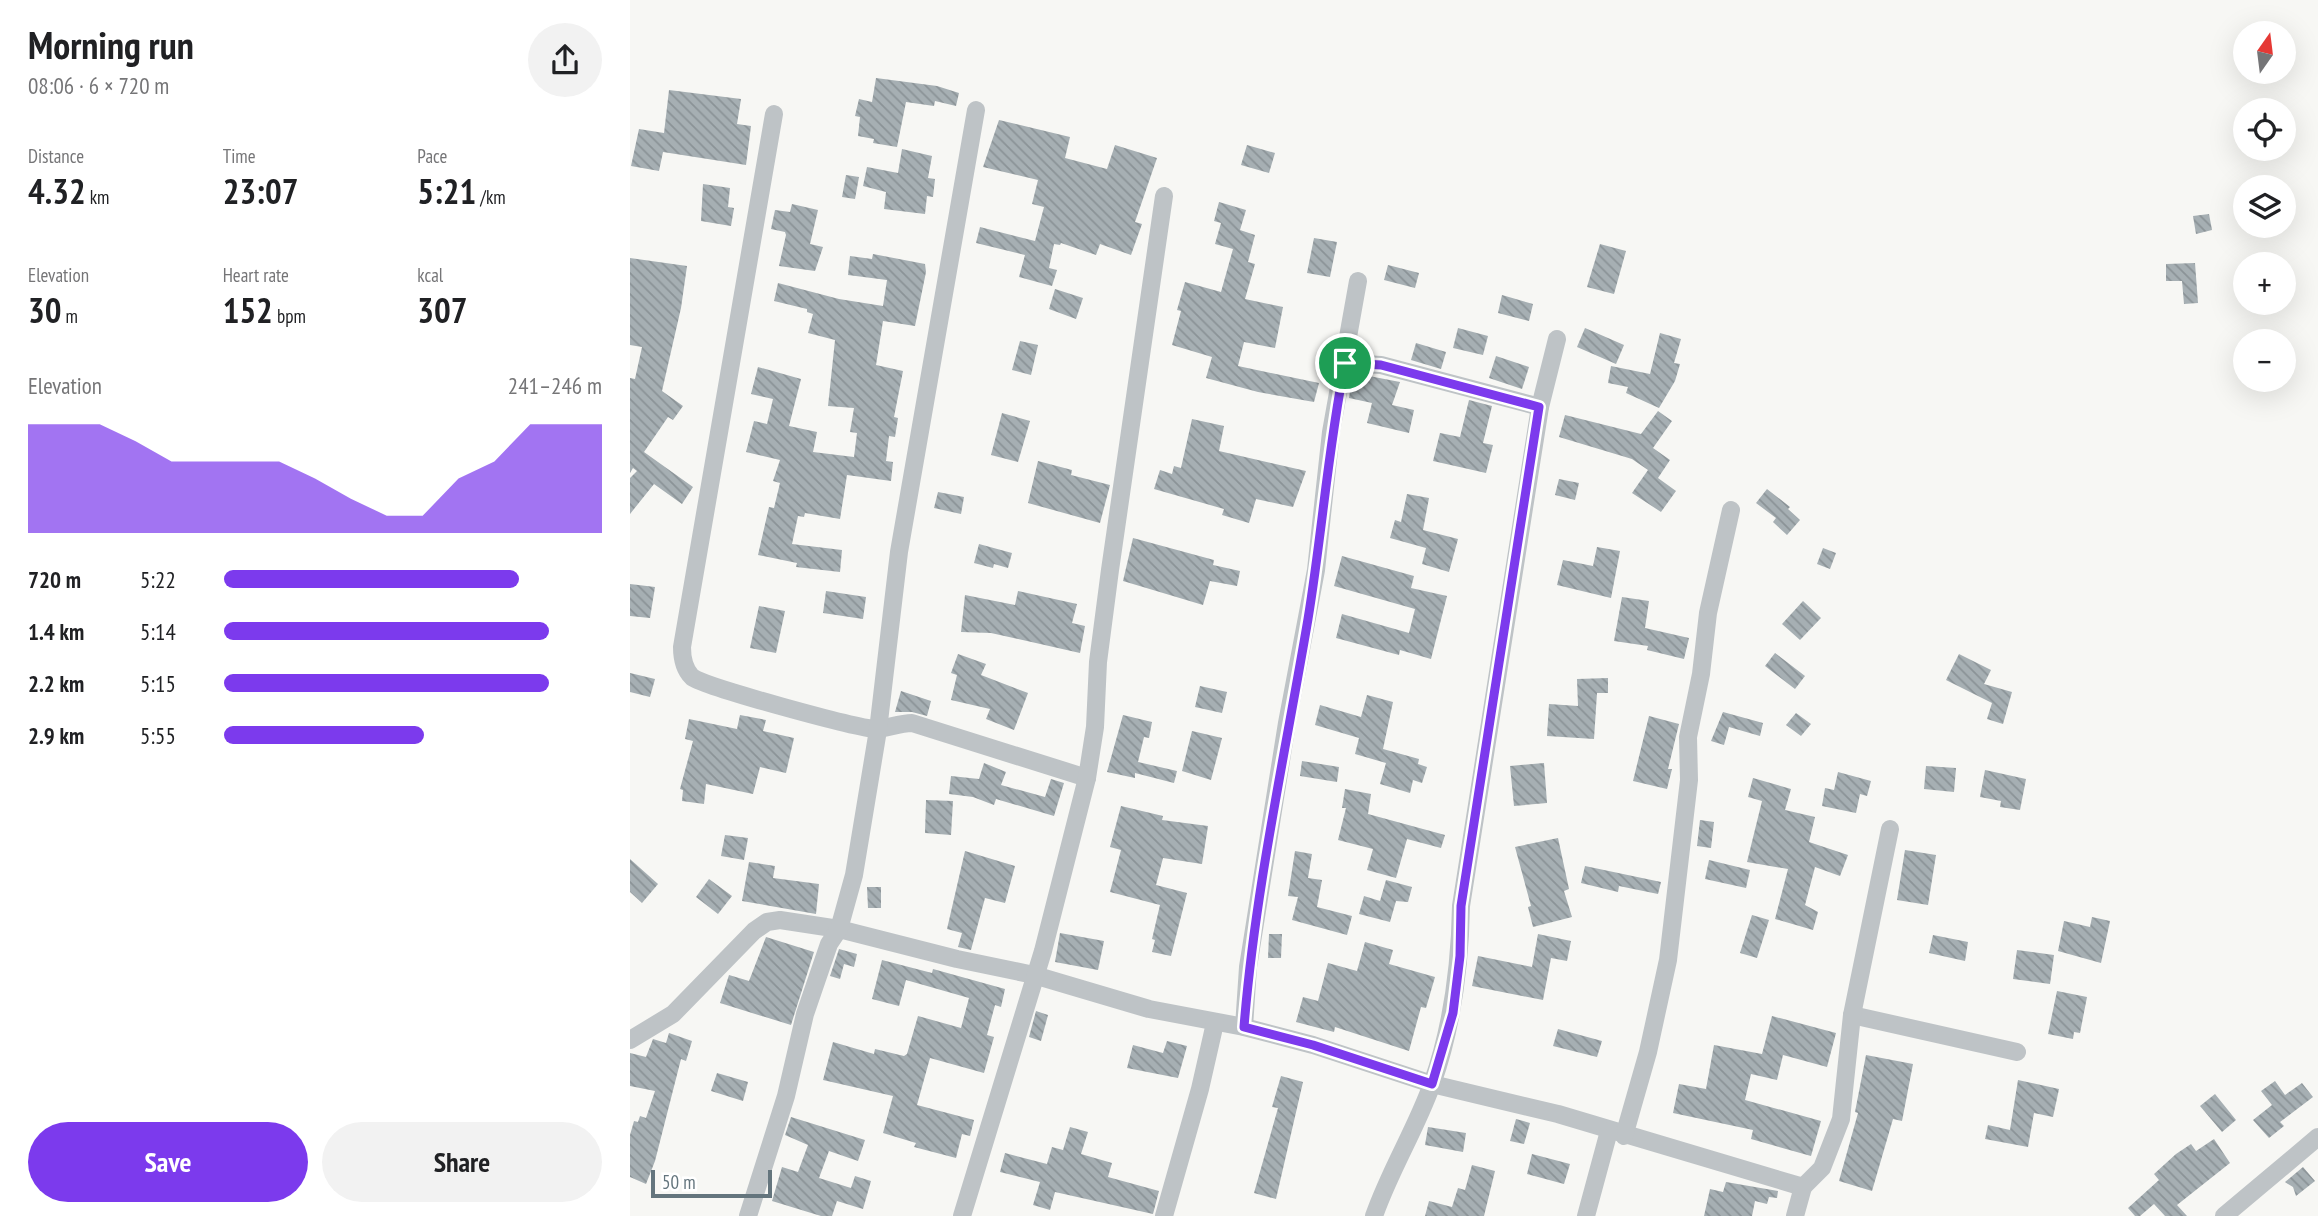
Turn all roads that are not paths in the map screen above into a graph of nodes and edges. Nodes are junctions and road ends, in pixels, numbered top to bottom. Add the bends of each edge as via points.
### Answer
1 (976, 110) dead end
2 (774, 114) dead end
3 (1164, 196) dead end
4 (1358, 281) dead end
5 (1557, 339) dead end
6 (1345, 363) junction
7 (1539, 407) junction
8 (1731, 510) dead end
9 (877, 730) junction
10 (1087, 778) junction
11 (1891, 828) dead end
12 (839, 929) junction
13 (1034, 975) junction
14 (1852, 1015) junction
15 (1215, 1023) junction
16 (1244, 1027) junction
17 (630, 1040) edge
18 (2017, 1052) dead end
19 (1432, 1084) junction
20 (1616, 1134) junction
21 (2318, 1137) edge
22 (1803, 1187) junction
23 (748, 1216) edge
24 (962, 1216) edge
25 (1164, 1216) edge
26 (1374, 1216) edge
27 (1586, 1216) edge
28 (1795, 1216) edge
29 (2224, 1216) edge

1 - 9 street via 900,552
2 - 9 street via 682,658 691,676 700,681
3 - 10 street via 1106,596
4 - 6 street
5 - 7 street
6 - 7 street via 1381,365
6 - 16 street via 1331,432 1316,570 1248,967
7 - 19 street via 1461,906 1453,1013
8 - 20 street via 1688,737 1689,780 1668,960 1648,1052
9 - 10 street via 912,723
9 - 12 street via 854,875
10 - 13 street
11 - 14 street
12 - 13 street
12 - 17 street via 767,922 673,1014
12 - 23 street via 829,944 805,1014 786,1096
13 - 15 street
13 - 24 street
14 - 18 street
14 - 22 street via 1841,1119 1822,1168
15 - 16 street
15 - 25 street
16 - 19 street
19 - 20 street via 1558,1114
19 - 26 street
20 - 22 street
20 - 27 street
21 - 29 street
22 - 28 street

